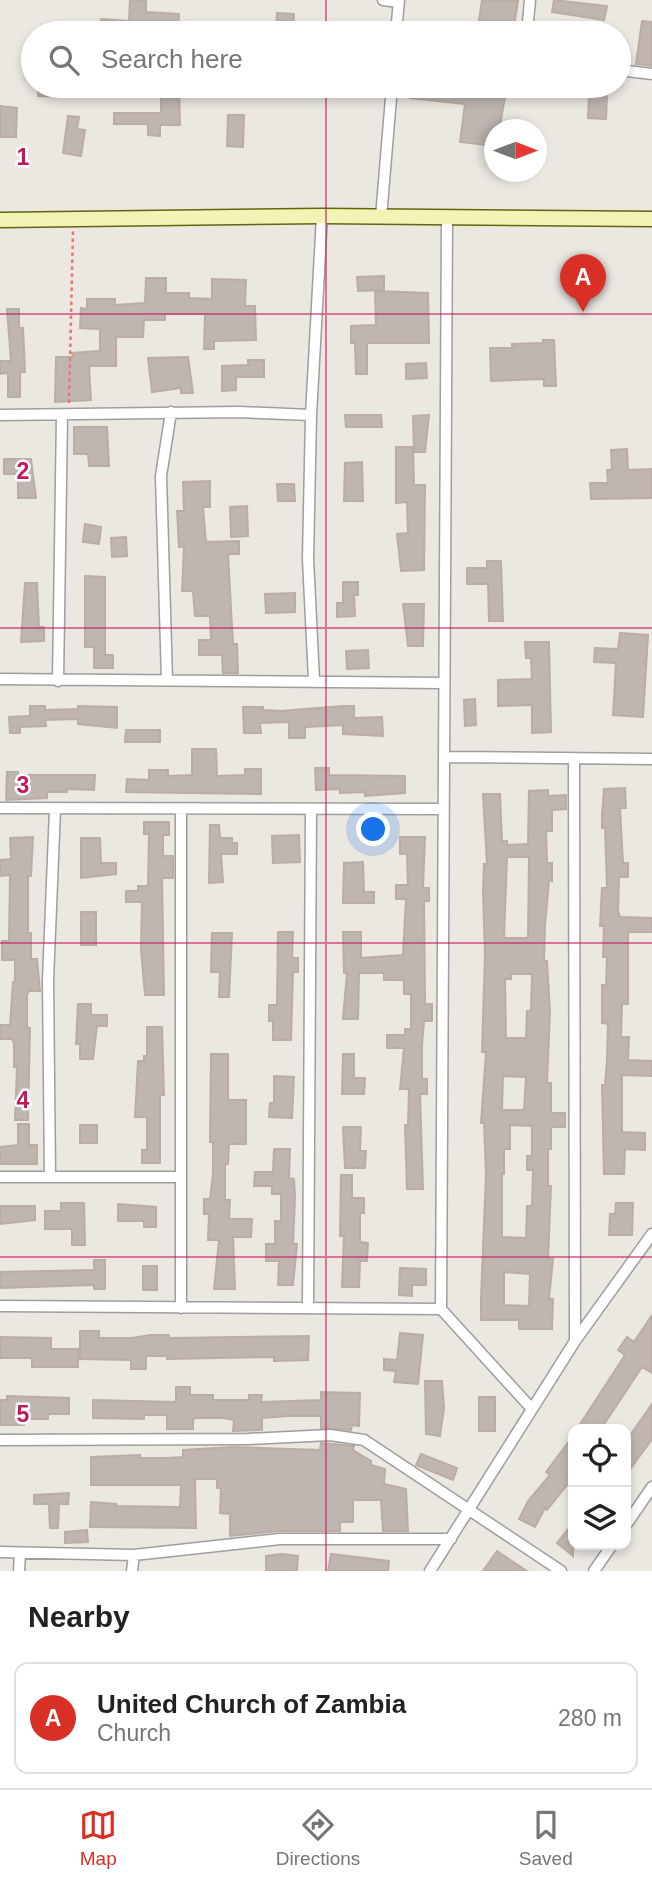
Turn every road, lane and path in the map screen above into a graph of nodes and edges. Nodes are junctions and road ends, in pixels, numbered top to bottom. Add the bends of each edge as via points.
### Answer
1 (383, 0) edge
2 (530, 0) edge
3 (399, 1) edge
4 (397, 21) edge
5 (528, 21) edge
6 (631, 71) edge
7 (652, 74) edge
8 (390, 98) edge
9 (322, 216) junction
10 (380, 217) junction
11 (447, 217) junction
12 (652, 219) edge
13 (0, 220) edge
14 (73, 221) junction
15 (171, 412) junction
16 (66, 414) junction
17 (0, 415) edge
18 (312, 415) junction
19 (0, 679) edge
20 (167, 680) junction
21 (314, 680) junction
22 (58, 681) junction
23 (444, 683) junction
24 (446, 757) junction
25 (574, 758) junction
26 (652, 759) edge
27 (0, 808) edge
28 (55, 809) junction
29 (443, 809) junction
30 (181, 810) junction
31 (311, 811) junction
32 (50, 1176) junction
33 (0, 1177) edge
34 (179, 1177) junction
35 (652, 1234) edge
36 (0, 1306) edge
37 (308, 1307) junction
38 (181, 1308) junction
39 (441, 1309) junction
40 (575, 1341) junction
41 (532, 1409) junction
42 (0, 1440) edge
43 (652, 1487) edge
44 (470, 1509) junction
45 (631, 1518) edge
46 (451, 1539) junction
47 (609, 1550) edge
48 (0, 1552) edge
49 (20, 1553) junction
50 (134, 1555) junction
51 (19, 1571) edge
52 (132, 1571) edge
53 (430, 1571) edge
54 (561, 1571) edge
55 (594, 1571) edge

1 - 3 street
2 - 5 street
3 - 4 street
6 - 7 street
8 - 10 street
9 - 10 main road
9 - 14 main road
9 - 18 street
10 - 11 main road
11 - 12 main road
11 - 23 street
13 - 14 main road
14 - 16 path
15 - 16 street
15 - 18 street
15 - 20 street via 161,476
16 - 17 street
16 - 22 street
18 - 21 street via 308,559
19 - 22 street
20 - 21 street
20 - 22 street
21 - 23 street
23 - 24 street
24 - 25 street
24 - 29 street
25 - 26 street
25 - 40 street
27 - 28 street
28 - 30 street
28 - 32 street via 48,980
29 - 31 street
29 - 39 street
30 - 31 street
30 - 34 street
31 - 37 street
32 - 33 street
32 - 34 street
34 - 38 street
35 - 40 street
36 - 38 street
37 - 38 street
37 - 39 street
39 - 41 street
40 - 41 street
41 - 44 street
42 - 44 street via 330,1435 363,1440
43 - 45 street
44 - 46 street
44 - 54 street
46 - 50 street via 280,1539
46 - 53 street
47 - 55 street
48 - 49 street
49 - 50 street
49 - 51 street
50 - 52 street

